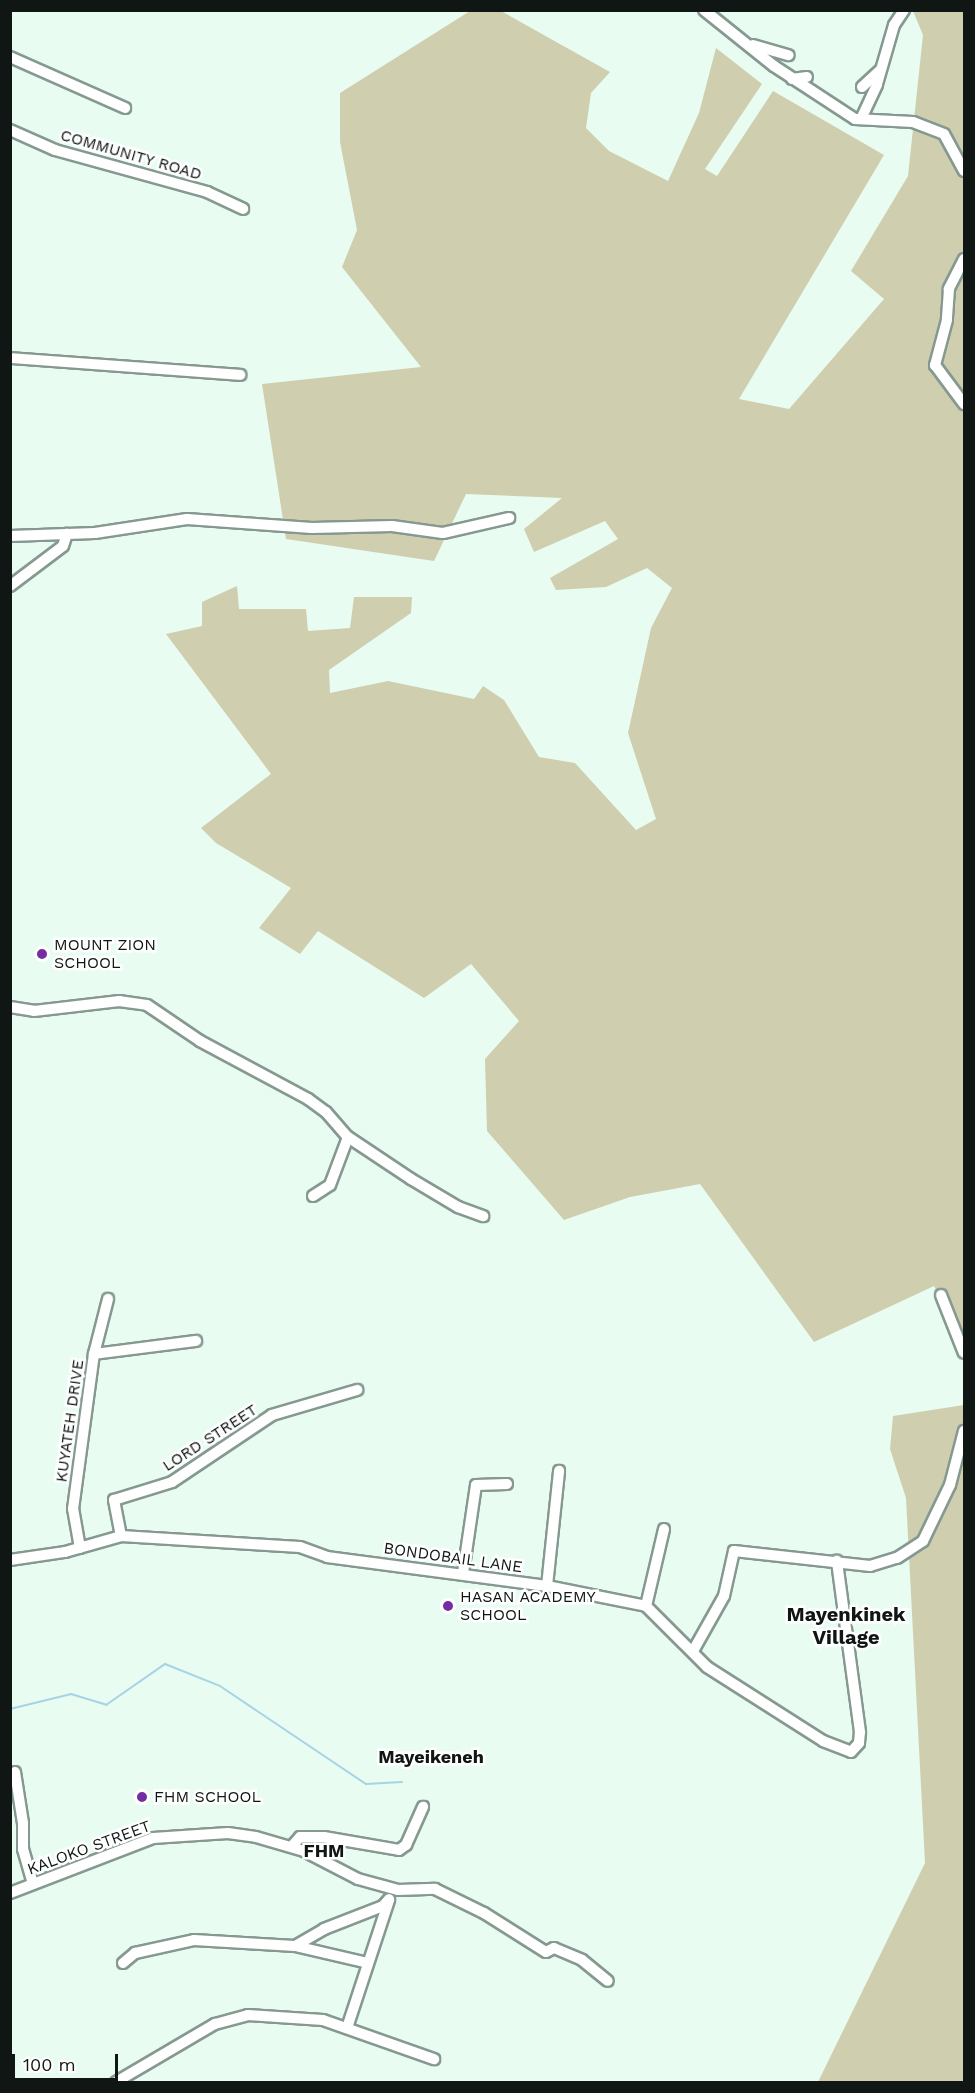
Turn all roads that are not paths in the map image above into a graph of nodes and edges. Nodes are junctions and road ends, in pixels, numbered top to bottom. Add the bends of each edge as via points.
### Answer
1 (704, 10) edge
2 (903, 10) edge
3 (748, 46) junction
4 (789, 55) dead end
5 (10, 57) edge
6 (879, 71) junction
7 (807, 76) dead end
8 (792, 79) junction
9 (862, 87) dead end
10 (125, 108) dead end
11 (861, 119) junction
12 (10, 130) edge
13 (964, 171) edge
14 (243, 210) dead end
15 (964, 259) edge
16 (10, 358) edge
17 (240, 375) dead end
18 (964, 404) edge
19 (509, 518) dead end
20 (67, 534) junction
21 (10, 536) edge
22 (10, 586) edge
23 (10, 1007) edge
24 (348, 1137) junction
25 (313, 1196) dead end
26 (483, 1216) dead end
27 (941, 1295) dead end
28 (108, 1299) dead end
29 (196, 1341) dead end
30 (964, 1353) edge
31 (94, 1354) junction
32 (357, 1390) dead end
33 (964, 1431) edge
34 (559, 1471) dead end
35 (507, 1485) dead end
36 (664, 1529) dead end
37 (121, 1536) junction
38 (80, 1548) junction
39 (10, 1560) edge
40 (837, 1561) junction
41 (464, 1573) junction
42 (547, 1586) junction
43 (646, 1606) junction
44 (693, 1651) junction
45 (15, 1772) dead end
46 (423, 1807) dead end
47 (292, 1846) junction
48 (33, 1884) junction
49 (398, 1890) junction
50 (10, 1893) edge
51 (389, 1900) junction
52 (295, 1946) junction
53 (123, 1963) dead end
54 (368, 1963) junction
55 (608, 1981) dead end
56 (347, 2028) junction
57 (434, 2059) dead end
58 (116, 2082) edge

1 - 3 street
2 - 6 street
3 - 4 street
3 - 8 street
5 - 10 street
6 - 9 street
6 - 11 street
7 - 8 street
8 - 11 street via 828,104
11 - 13 street via 913,122 944,134
12 - 14 street, COMMUNITY ROAD via 56,150 207,192
15 - 18 street via 949,289 947,320 935,365
16 - 17 street
19 - 20 street via 443,533 392,526 312,528 187,519
20 - 21 street
20 - 22 street via 63,546
23 - 24 street via 34,1011 119,1001 147,1005 200,1041 309,1099
24 - 25 street via 330,1185
24 - 26 street via 448,1201
27 - 30 street
28 - 31 street, KUYATEH DRIVE
29 - 31 street
31 - 38 street, KUYATEH DRIVE via 73,1509
32 - 37 street, LORD STREET via 272,1415 172,1482 114,1500
33 - 40 street via 950,1485 923,1541 883,1564
34 - 42 street
35 - 41 street via 476,1485
36 - 43 street
37 - 38 street, BONDOBAIL LANE
37 - 41 street, BONDOBAIL LANE via 300,1547 327,1557
38 - 39 street, BONDOBAIL LANE
40 - 44 street via 734,1551 724,1596
40 - 44 street via 860,1732 856,1749 846,1750 823,1741 707,1667
41 - 42 street, BONDOBAIL LANE
42 - 43 street, BONDOBAIL LANE
43 - 44 street
45 - 48 street via 23,1849
46 - 47 street via 406,1845 399,1850 324,1837 300,1837
47 - 48 street, KALOKO STREET via 228,1833 153,1839
47 - 49 street, KALOKO STREET via 358,1879
48 - 50 street, KALOKO STREET
49 - 51 street
49 - 55 street, KALOKO STREET via 435,1889 484,1913 546,1952 554,1948 582,1960
51 - 52 street
51 - 54 street via 373,1958
52 - 53 street via 194,1940 135,1953
52 - 54 street
54 - 56 street
56 - 57 street
56 - 58 street via 323,2020 248,2015 215,2024

